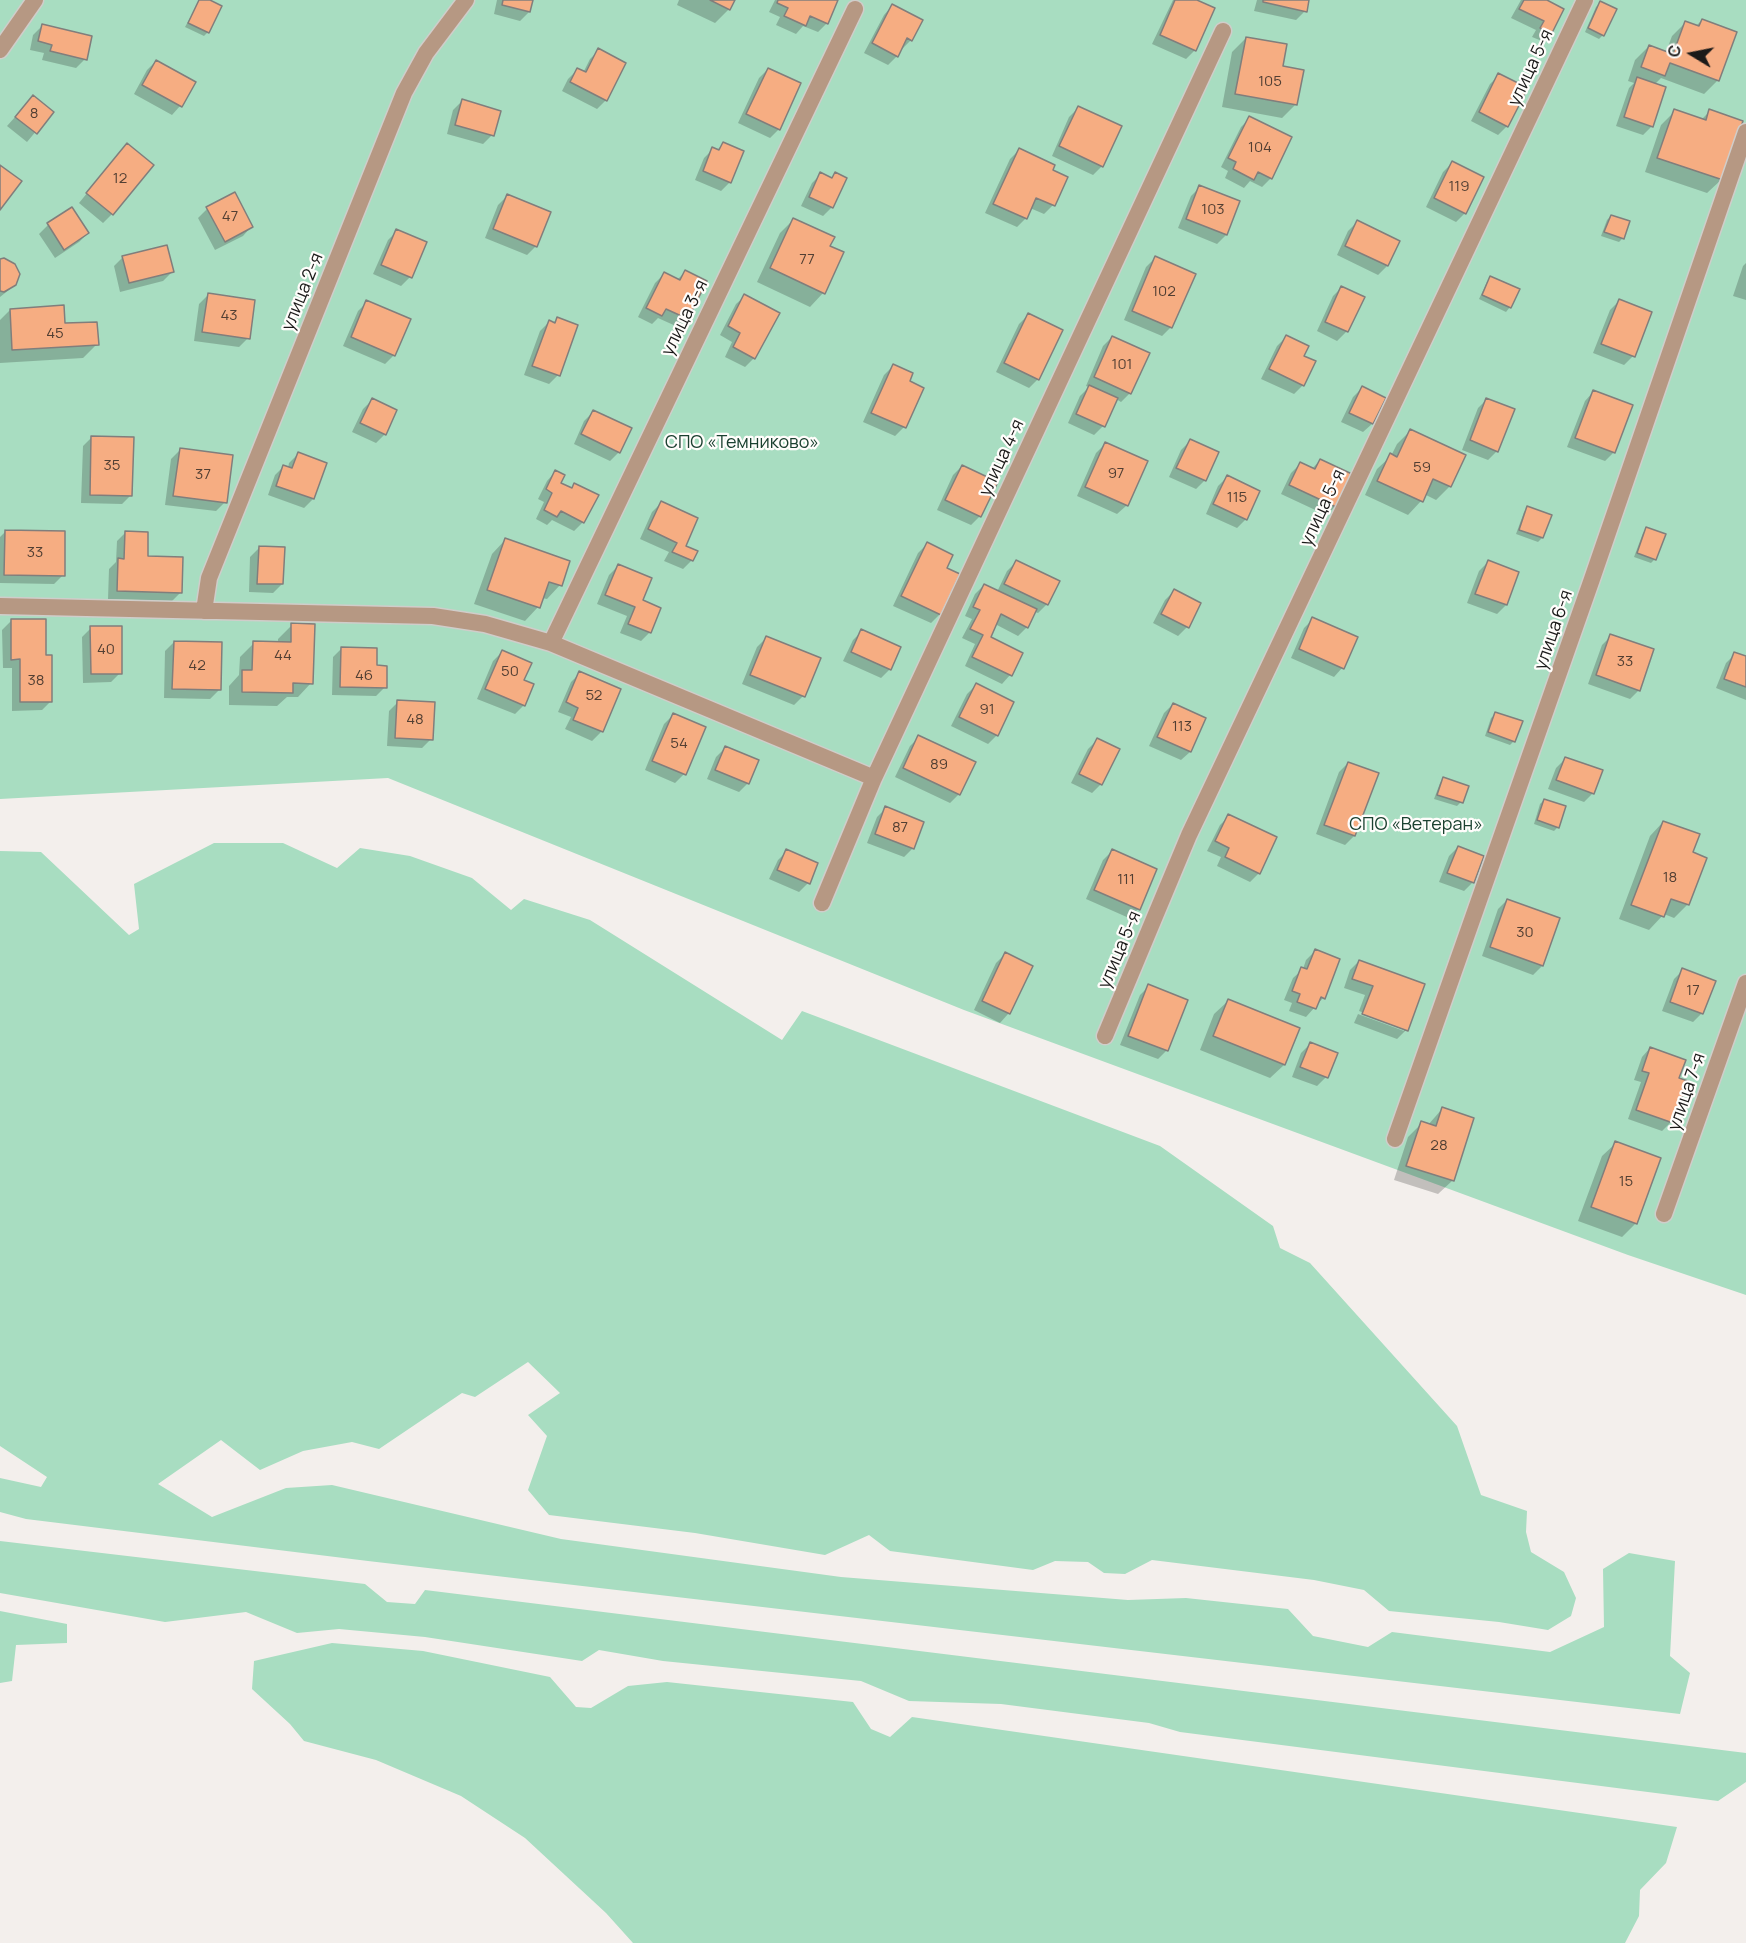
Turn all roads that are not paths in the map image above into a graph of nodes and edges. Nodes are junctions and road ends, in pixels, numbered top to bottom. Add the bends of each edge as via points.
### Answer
1 (35, 0) edge
2 (466, 0) edge
3 (1585, 0) edge
4 (855, 9) dead end
5 (1223, 31) dead end
6 (0, 50) edge
7 (1746, 132) edge
8 (0, 606) edge
9 (204, 611) junction
10 (551, 643) junction
11 (874, 778) junction
12 (822, 903) dead end
13 (1746, 983) edge
14 (1105, 1036) dead end
15 (1395, 1139) dead end
16 (1664, 1214) dead end

1 - 6 street
2 - 9 street, улица 2-я via 426,53 404,93 209,578
3 - 14 street, улица 5-я via 1190,835
4 - 10 street, улица 3-я
5 - 11 street, улица 4-я
7 - 15 street, улица 6-я
8 - 9 street
9 - 10 street via 433,616 485,624
10 - 11 street
11 - 12 street, улица 4-я
13 - 16 street, улица 7-я

